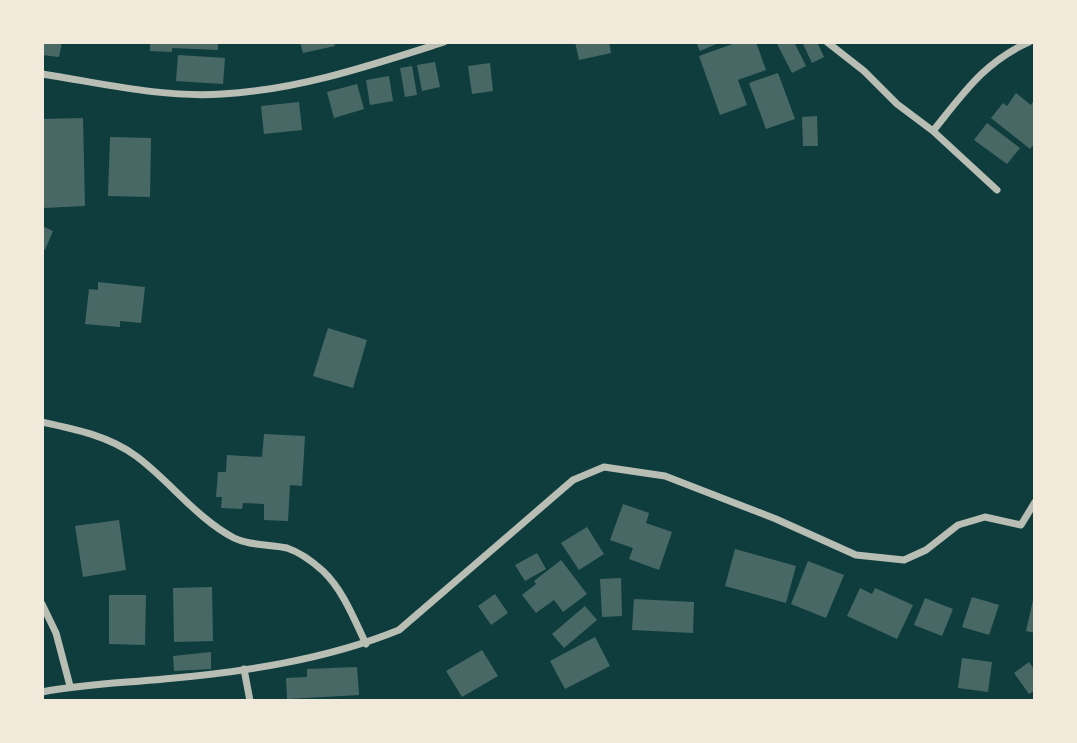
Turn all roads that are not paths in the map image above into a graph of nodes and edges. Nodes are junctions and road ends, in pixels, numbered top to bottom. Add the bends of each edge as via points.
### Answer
1 (444, 42) edge
2 (827, 42) edge
3 (1029, 42) edge
4 (42, 74) edge
5 (933, 131) junction
6 (997, 190) dead end
7 (42, 422) edge
8 (1035, 502) edge
9 (42, 604) edge
10 (366, 644) junction
11 (244, 669) junction
12 (70, 686) junction
13 (42, 692) edge
14 (250, 701) edge

1 - 4 street via 297,84 219,95 173,94
2 - 5 street
3 - 5 street via 990,65
5 - 6 street
7 - 10 street via 85,432 125,449 237,540 289,549 310,561 337,587
8 - 10 street via 1021,526 985,517 958,525 926,550 904,560 856,555 665,476 604,467 573,480 399,630
9 - 12 street via 56,633
10 - 11 street
11 - 12 street
11 - 14 street
12 - 13 street

